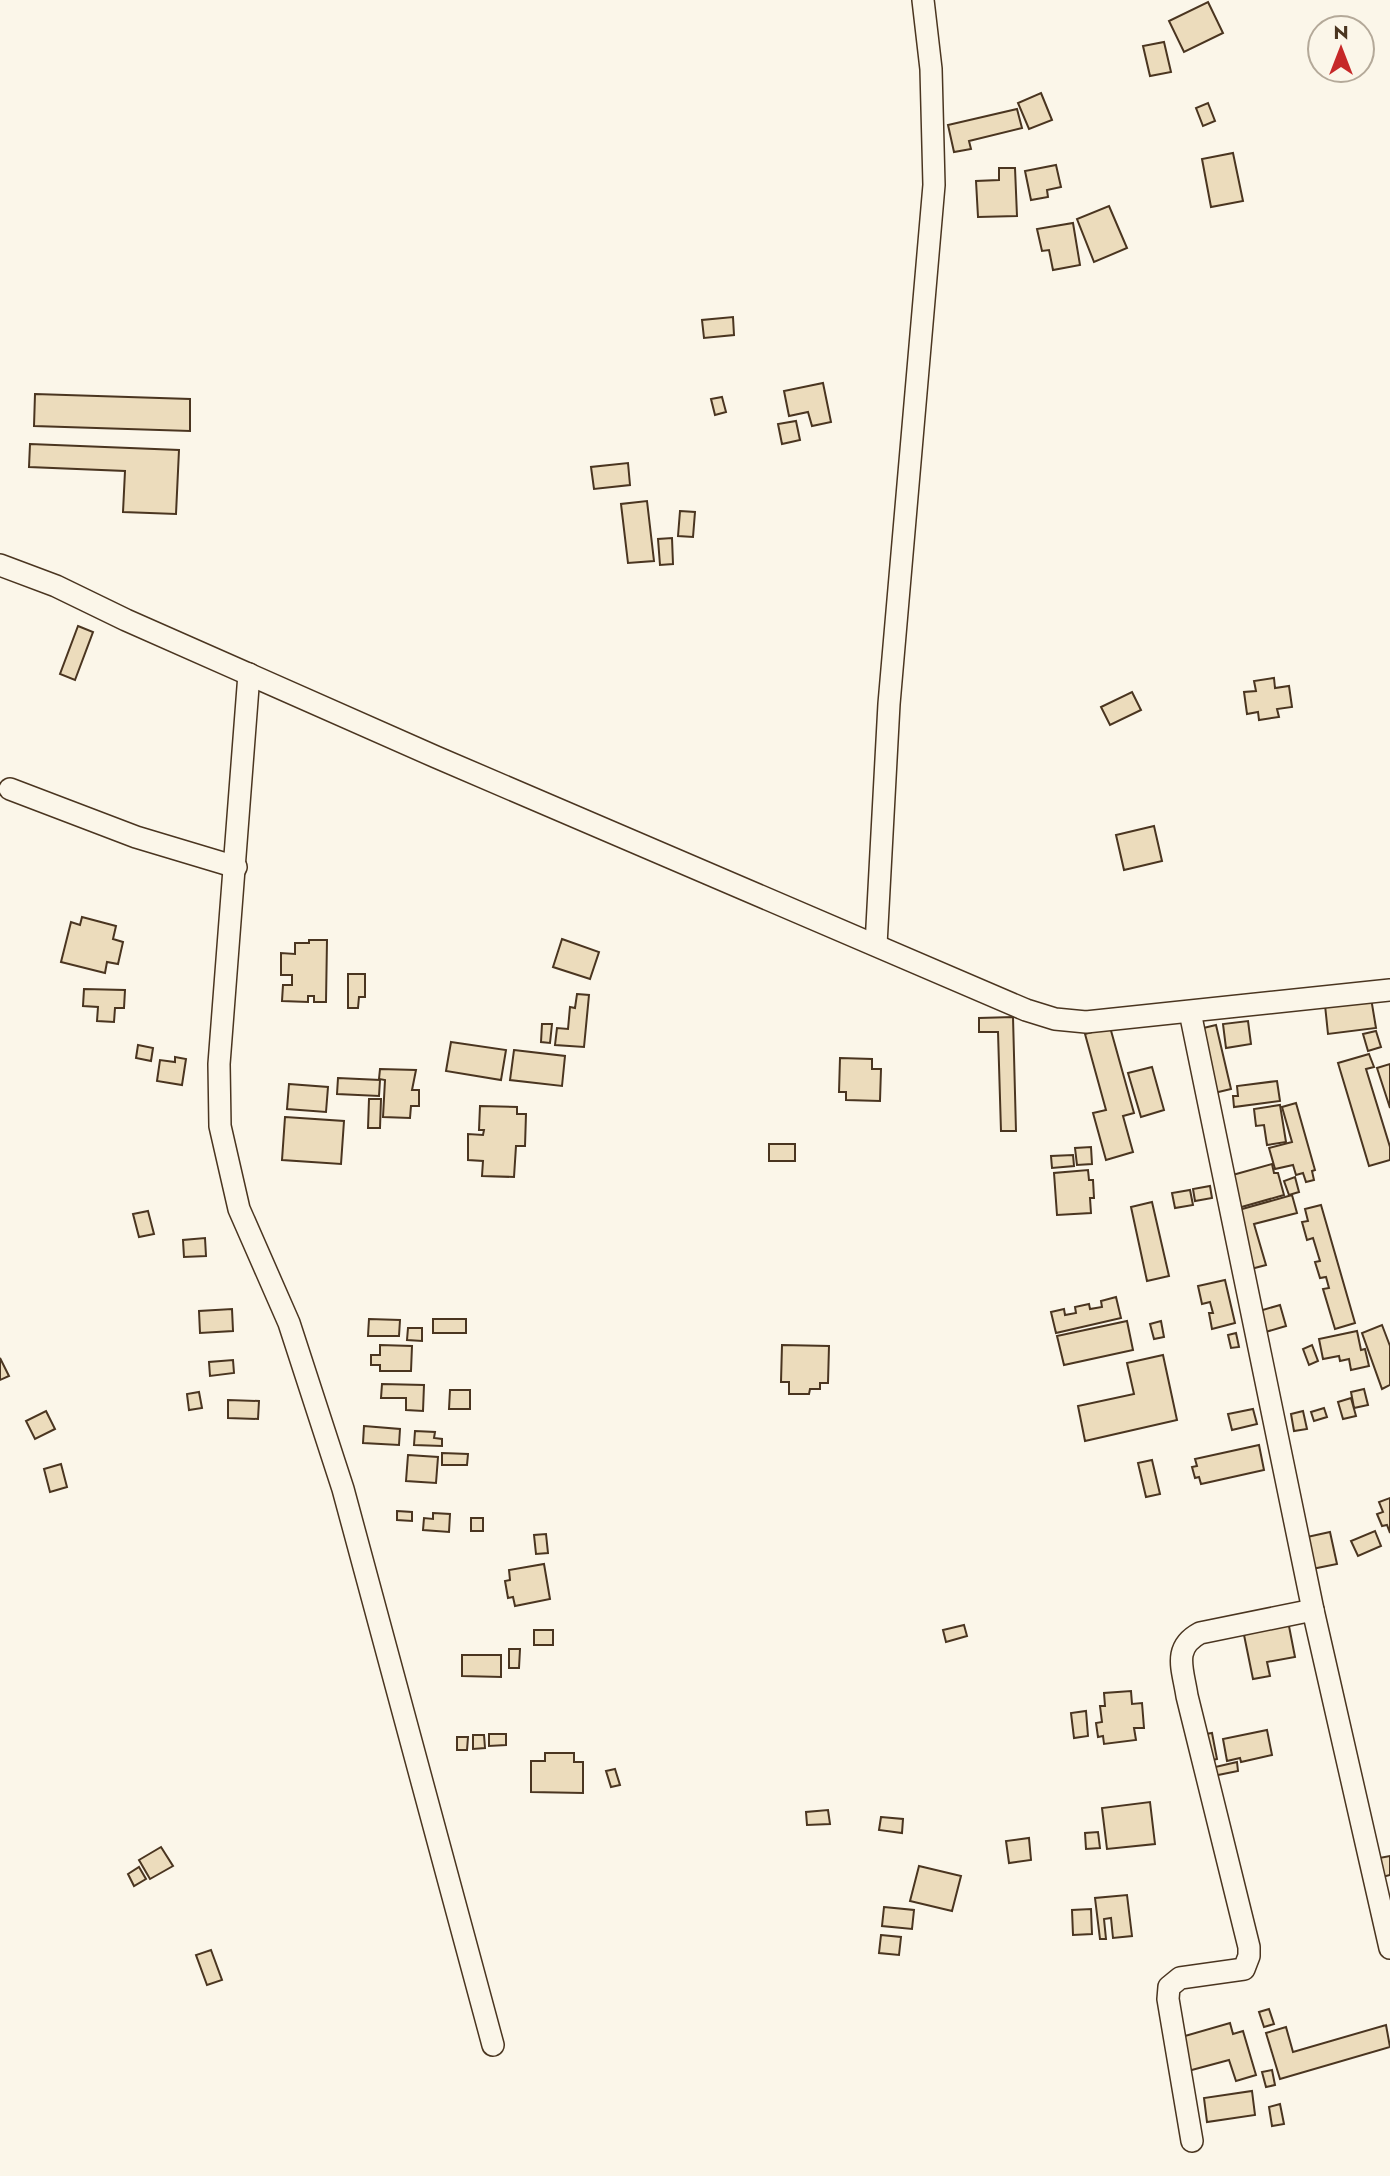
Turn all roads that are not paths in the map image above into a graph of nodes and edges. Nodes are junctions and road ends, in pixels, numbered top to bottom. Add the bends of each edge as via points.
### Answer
1 (923, 0) edge
2 (0, 565) edge
3 (249, 674) junction
4 (10, 789) dead end
5 (236, 867) junction
6 (876, 945) junction
7 (1389, 993) edge
8 (1190, 1012) junction
9 (1313, 1610) junction
10 (1390, 1948) edge
11 (493, 2045) dead end
12 (1192, 2141) dead end

1 - 6 street via 931,69 934,185 889,704
2 - 3 street
3 - 5 street
3 - 6 street
4 - 5 street via 136,837
5 - 11 street via 219,1064 220,1126 239,1209 289,1323 343,1489
6 - 8 street via 1055,1019 1086,1022
7 - 8 street
8 - 9 street
9 - 10 street
9 - 12 street via 1200,1633 1189,1639 1181,1654 1186,1696 1250,1947 1244,1969 1180,1978 1169,1987

